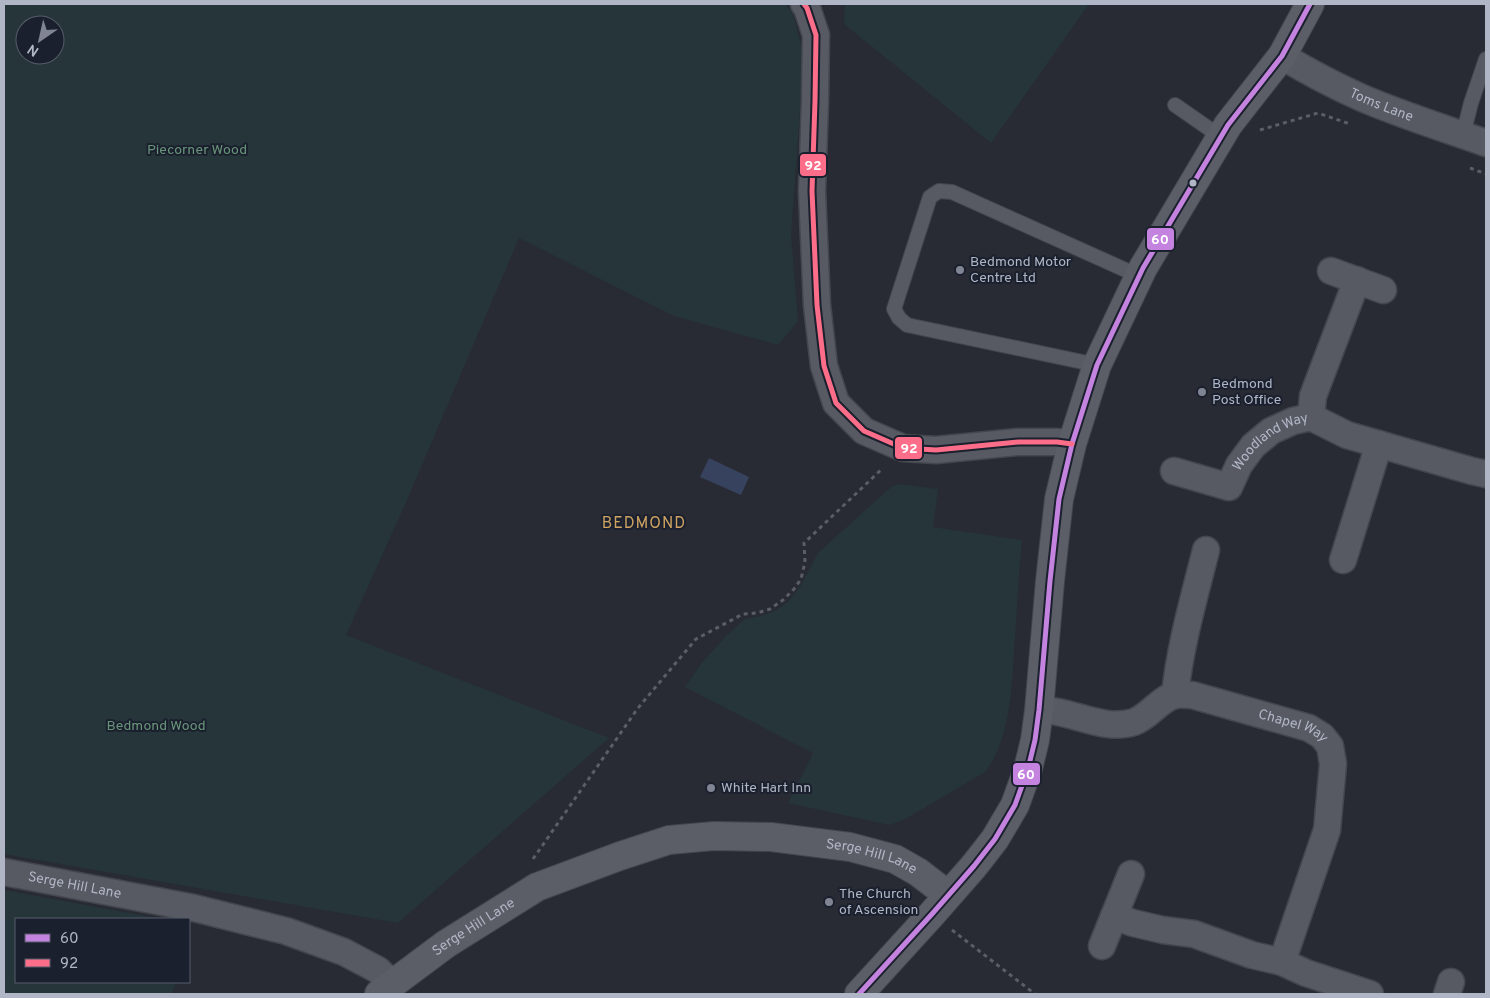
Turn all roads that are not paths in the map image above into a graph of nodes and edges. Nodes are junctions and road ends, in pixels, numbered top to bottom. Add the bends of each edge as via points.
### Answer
1 (804, 4) edge
2 (1310, 4) edge
3 (1282, 56) junction
4 (1486, 60) edge
5 (1175, 105) dead end
6 (1228, 126) junction
7 (1475, 139) edge
8 (1331, 271) dead end
9 (1139, 276) junction
10 (1357, 280) junction
11 (1383, 290) dead end
12 (1098, 365) junction
13 (1311, 417) junction
14 (1072, 444) junction
15 (1379, 444) junction
16 (1174, 471) dead end
17 (1486, 474) edge
18 (1206, 550) dead end
19 (1343, 560) dead end
20 (1175, 695) junction
21 (1039, 710) junction
22 (4, 872) edge
23 (1131, 874) dead end
24 (940, 905) junction
25 (1114, 916) junction
26 (1102, 946) dead end
27 (1282, 962) junction
28 (386, 989) edge
29 (859, 994) edge
30 (1370, 994) edge

1 - 14 street via 816,35 812,192 817,305 824,366 836,403 864,431 903,448 936,450 1018,442
2 - 3 street
3 - 6 street
3 - 7 street, Toms Lane via 1361,97
4 - 7 lane via 1471,103
5 - 6 lane
6 - 9 street
8 - 10 street
9 - 12 street
9 - 12 lane via 952,192 939,192 930,197 894,310 899,318 907,325
10 - 11 street
10 - 13 street via 1313,396
12 - 14 street
13 - 15 street, Woodland Way via 1347,434
13 - 16 street, Woodland Way via 1271,431 1253,446 1229,488
14 - 21 street via 1059,499
15 - 17 street, Woodland Way
15 - 19 street
18 - 20 street via 1183,642
20 - 21 street via 1135,721 1116,725
20 - 27 street, Chapel Way via 1192,695 1309,728 1330,746 1333,764 1327,830
21 - 24 street via 1028,769 1015,805 995,839
22 - 28 street, Serge Hill Lane via 194,908 286,931 344,952 378,970
23 - 25 street
24 - 28 street, Serge Hill Lane via 918,872 894,860 850,847 771,837 714,836 668,840 537,887 446,944
24 - 29 street
25 - 26 street
25 - 27 street via 1163,930 1194,934
27 - 30 street

